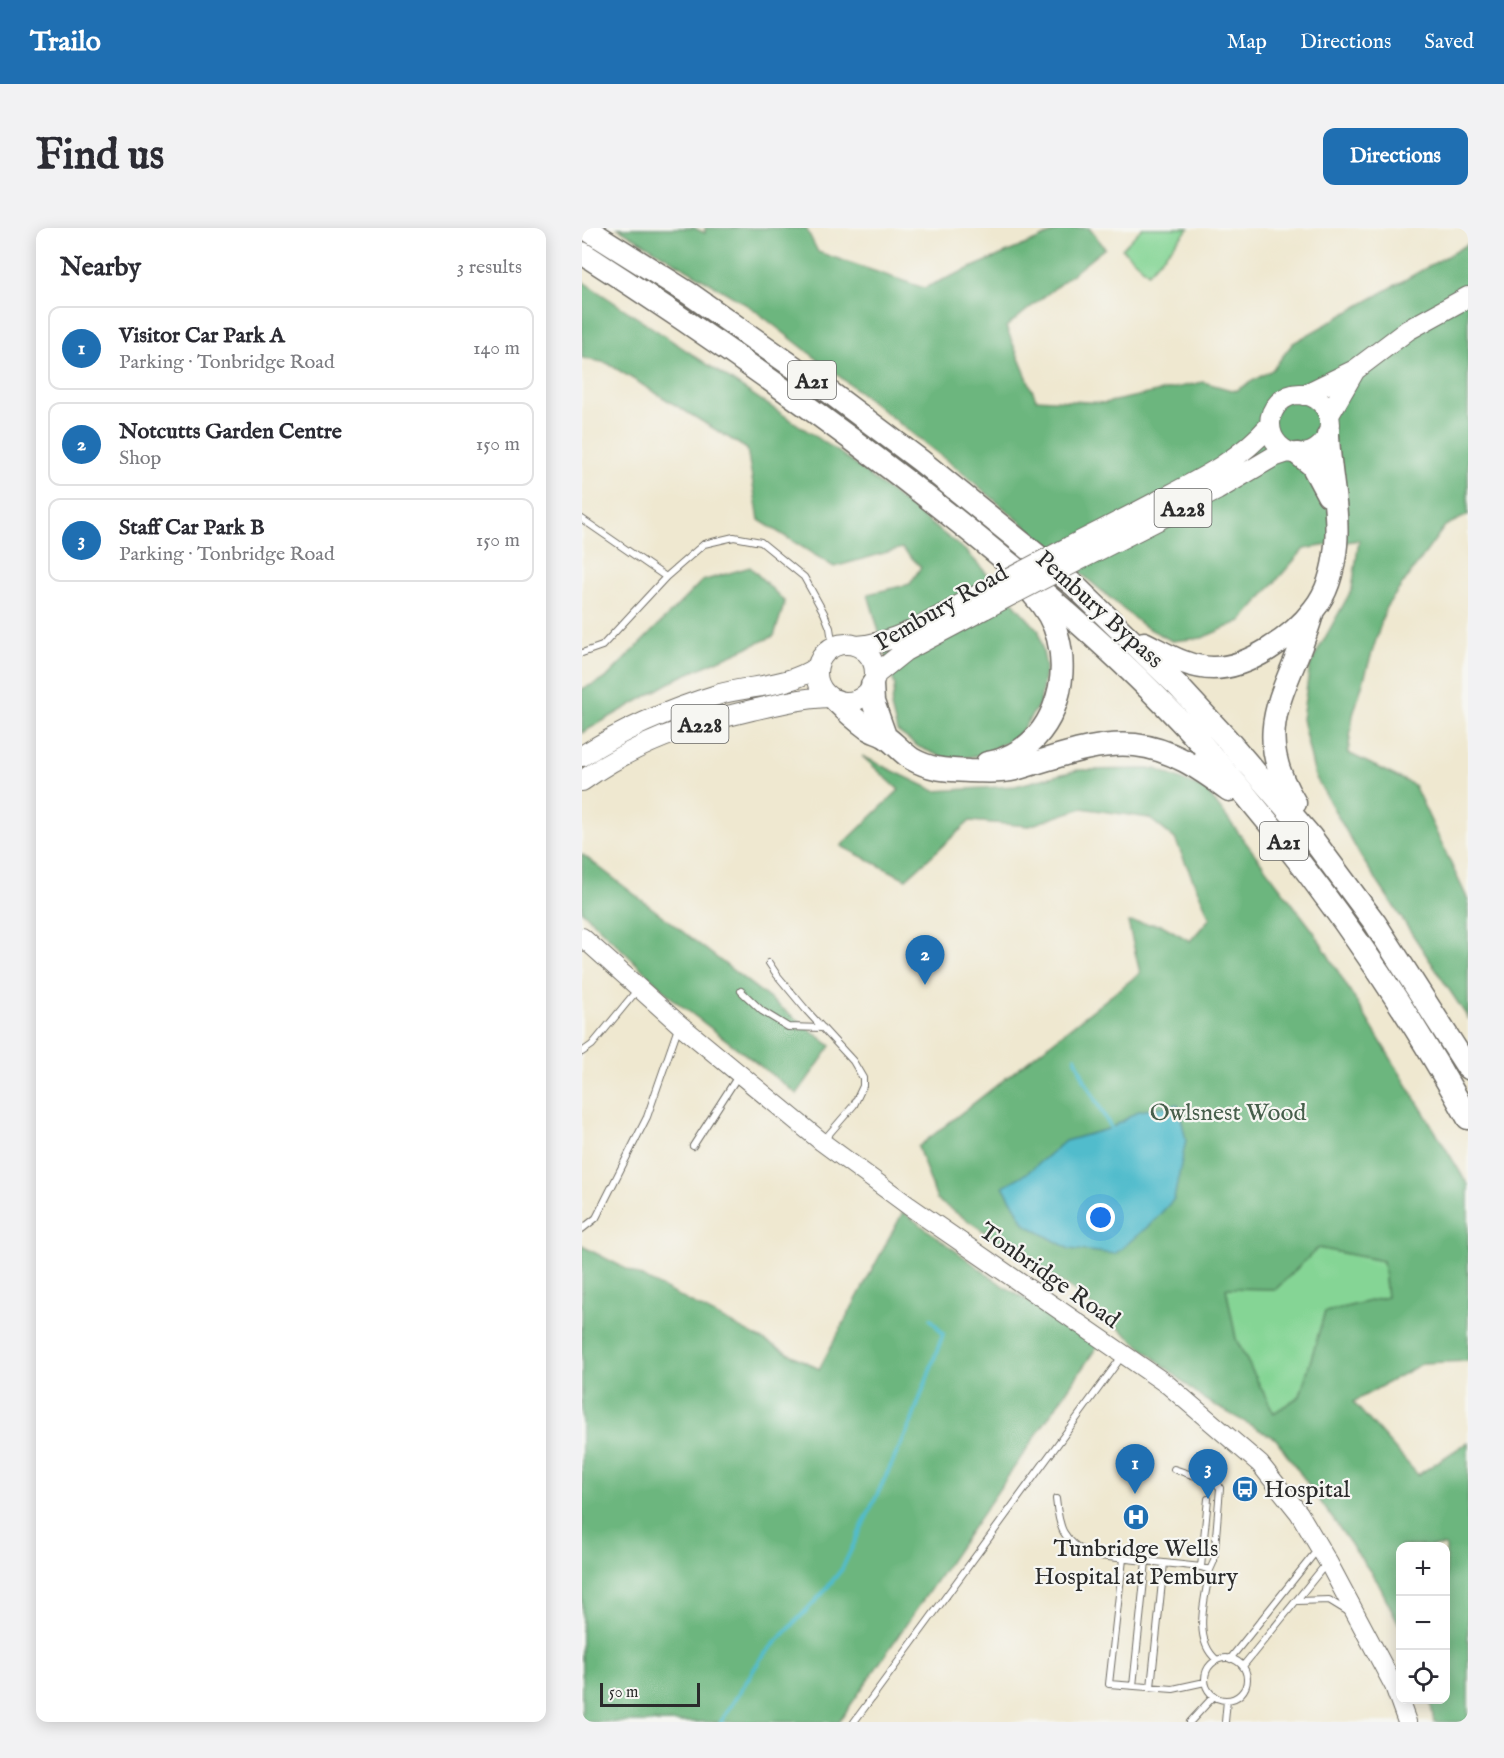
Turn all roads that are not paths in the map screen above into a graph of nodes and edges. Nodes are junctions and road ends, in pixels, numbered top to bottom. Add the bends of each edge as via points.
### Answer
1 (585, 228) edge
2 (582, 253) edge
3 (1468, 297) edge
4 (1355, 370) junction
5 (1304, 395) junction
6 (1270, 425) junction
7 (1328, 425) junction
8 (1293, 453) junction
9 (1335, 507) junction
10 (582, 519) edge
11 (1073, 554) junction
12 (1005, 559) junction
13 (666, 577) junction
14 (982, 602) junction
15 (1314, 610) junction
16 (1123, 633) junction
17 (857, 646) junction
18 (833, 647) junction
19 (582, 653) edge
20 (817, 667) junction
21 (874, 680) junction
22 (833, 699) junction
23 (885, 736) junction
24 (582, 756) edge
25 (969, 771) junction
26 (582, 781) edge
27 (1263, 816) junction
28 (1311, 837) junction
29 (582, 937) edge
30 (769, 963) dead end
31 (638, 989) junction
32 (741, 991) dead end
33 (679, 1024) junction
34 (823, 1028) junction
35 (582, 1052) edge
36 (1468, 1068) edge
37 (739, 1074) junction
38 (1468, 1118) edge
39 (822, 1142) junction
40 (693, 1146) dead end
41 (582, 1228) edge
42 (1123, 1354) junction
43 (1174, 1469) dead end
44 (1056, 1499) dead end
45 (1208, 1499) dead end
46 (1324, 1554) junction
47 (1122, 1559) junction
48 (1146, 1561) junction
49 (1164, 1563) junction
50 (1201, 1567) junction
51 (1210, 1570) junction
52 (1297, 1600) junction
53 (1363, 1625) junction
54 (1230, 1659) junction
55 (1217, 1660) junction
56 (1243, 1666) junction
57 (1206, 1682) junction
58 (1133, 1686) junction
59 (1150, 1687) junction
60 (1214, 1696) junction
61 (1227, 1700) junction
62 (854, 1722) edge
63 (1190, 1722) edge
64 (1224, 1722) edge
65 (1407, 1722) edge

1 - 16 highway, Pembury Bypass / A21 via 690,294 838,398 1075,586
2 - 12 highway, Pembury Bypass / A21 via 810,407
3 - 4 main road via 1408,330
4 - 5 main road
4 - 7 main road
5 - 6 main road via 1284,399 1272,414
5 - 7 main road via 1319,402
6 - 8 main road via 1275,441
6 - 11 main road, Pembury Road / A228 via 1238,457
7 - 8 main road via 1316,449
7 - 9 highway, A21
8 - 9 highway, A21 via 1312,465
8 - 11 main road, Pembury Road / A228 via 1272,457 1217,490
9 - 15 highway, A21 via 1334,561
10 - 13 lane
11 - 14 main road, Pembury Road / A228, bridge
12 - 25 highway, A21 via 1041,603 1058,636 1060,686 1051,715 1036,737 1005,758
12 - 27 highway, Pembury Bypass / A21 via 1153,693
13 - 18 lane via 704,544 734,537 761,542 804,577 824,612
13 - 19 lane via 602,646
14 - 17 main road, Pembury Road / A228 via 897,637
14 - 21 main road, Pembury Road / A228 via 905,651
15 - 16 highway, A21 via 1269,648 1229,667 1192,665
15 - 28 highway, A21 via 1279,702 1273,733 1283,784
16 - 28 highway, Pembury Bypass / A21 via 1225,737
17 - 18 main road
17 - 21 main road via 871,658
18 - 20 main road
20 - 22 main road via 818,684
20 - 24 main road, A228 via 792,680 723,694 644,721
21 - 22 main road via 858,700
21 - 23 highway via 873,702
22 - 23 highway, A21 via 869,730
22 - 26 main road, A228 via 802,699 772,705 664,736 609,762
23 - 25 highway, A21 via 923,765
25 - 27 highway, A21 via 1011,770 1098,746 1136,745 1187,761
27 - 38 highway, Pembury Bypass / A21 via 1356,938
28 - 36 highway, Pembury Bypass / A21 via 1376,923
29 - 31 street, Tonbridge Road
30 - 34 lane
31 - 33 street, Tonbridge Road
31 - 35 lane
32 - 34 lane via 762,1011 788,1027
33 - 37 street, Tonbridge Road
33 - 41 lane via 647,1117 596,1218
34 - 39 lane via 860,1070 863,1086 854,1104
37 - 39 street, Tonbridge Road
37 - 40 lane
39 - 42 street, Tonbridge Road
42 - 46 street, Tonbridge Road via 1168,1385 1260,1464 1294,1505
42 - 62 lane
43 - 51 lane via 1216,1483 1220,1488
44 - 47 lane via 1059,1523 1065,1536 1078,1548 1090,1555
45 - 50 lane
46 - 52 lane
46 - 53 street, Tonbridge Road
46 - 54 lane
47 - 48 lane
47 - 58 lane via 1109,1684
48 - 49 lane
48 - 58 lane
49 - 50 lane
49 - 59 lane
50 - 51 lane
51 - 55 lane via 1202,1628 1205,1646
52 - 53 lane via 1329,1600
52 - 56 lane
53 - 65 street, Tonbridge Road via 1394,1686
54 - 55 lane
54 - 56 lane
55 - 57 lane via 1208,1669
56 - 61 lane via 1246,1686 1239,1696
57 - 59 lane via 1173,1689
57 - 60 lane
58 - 59 lane
60 - 61 lane
60 - 63 lane
61 - 64 lane

